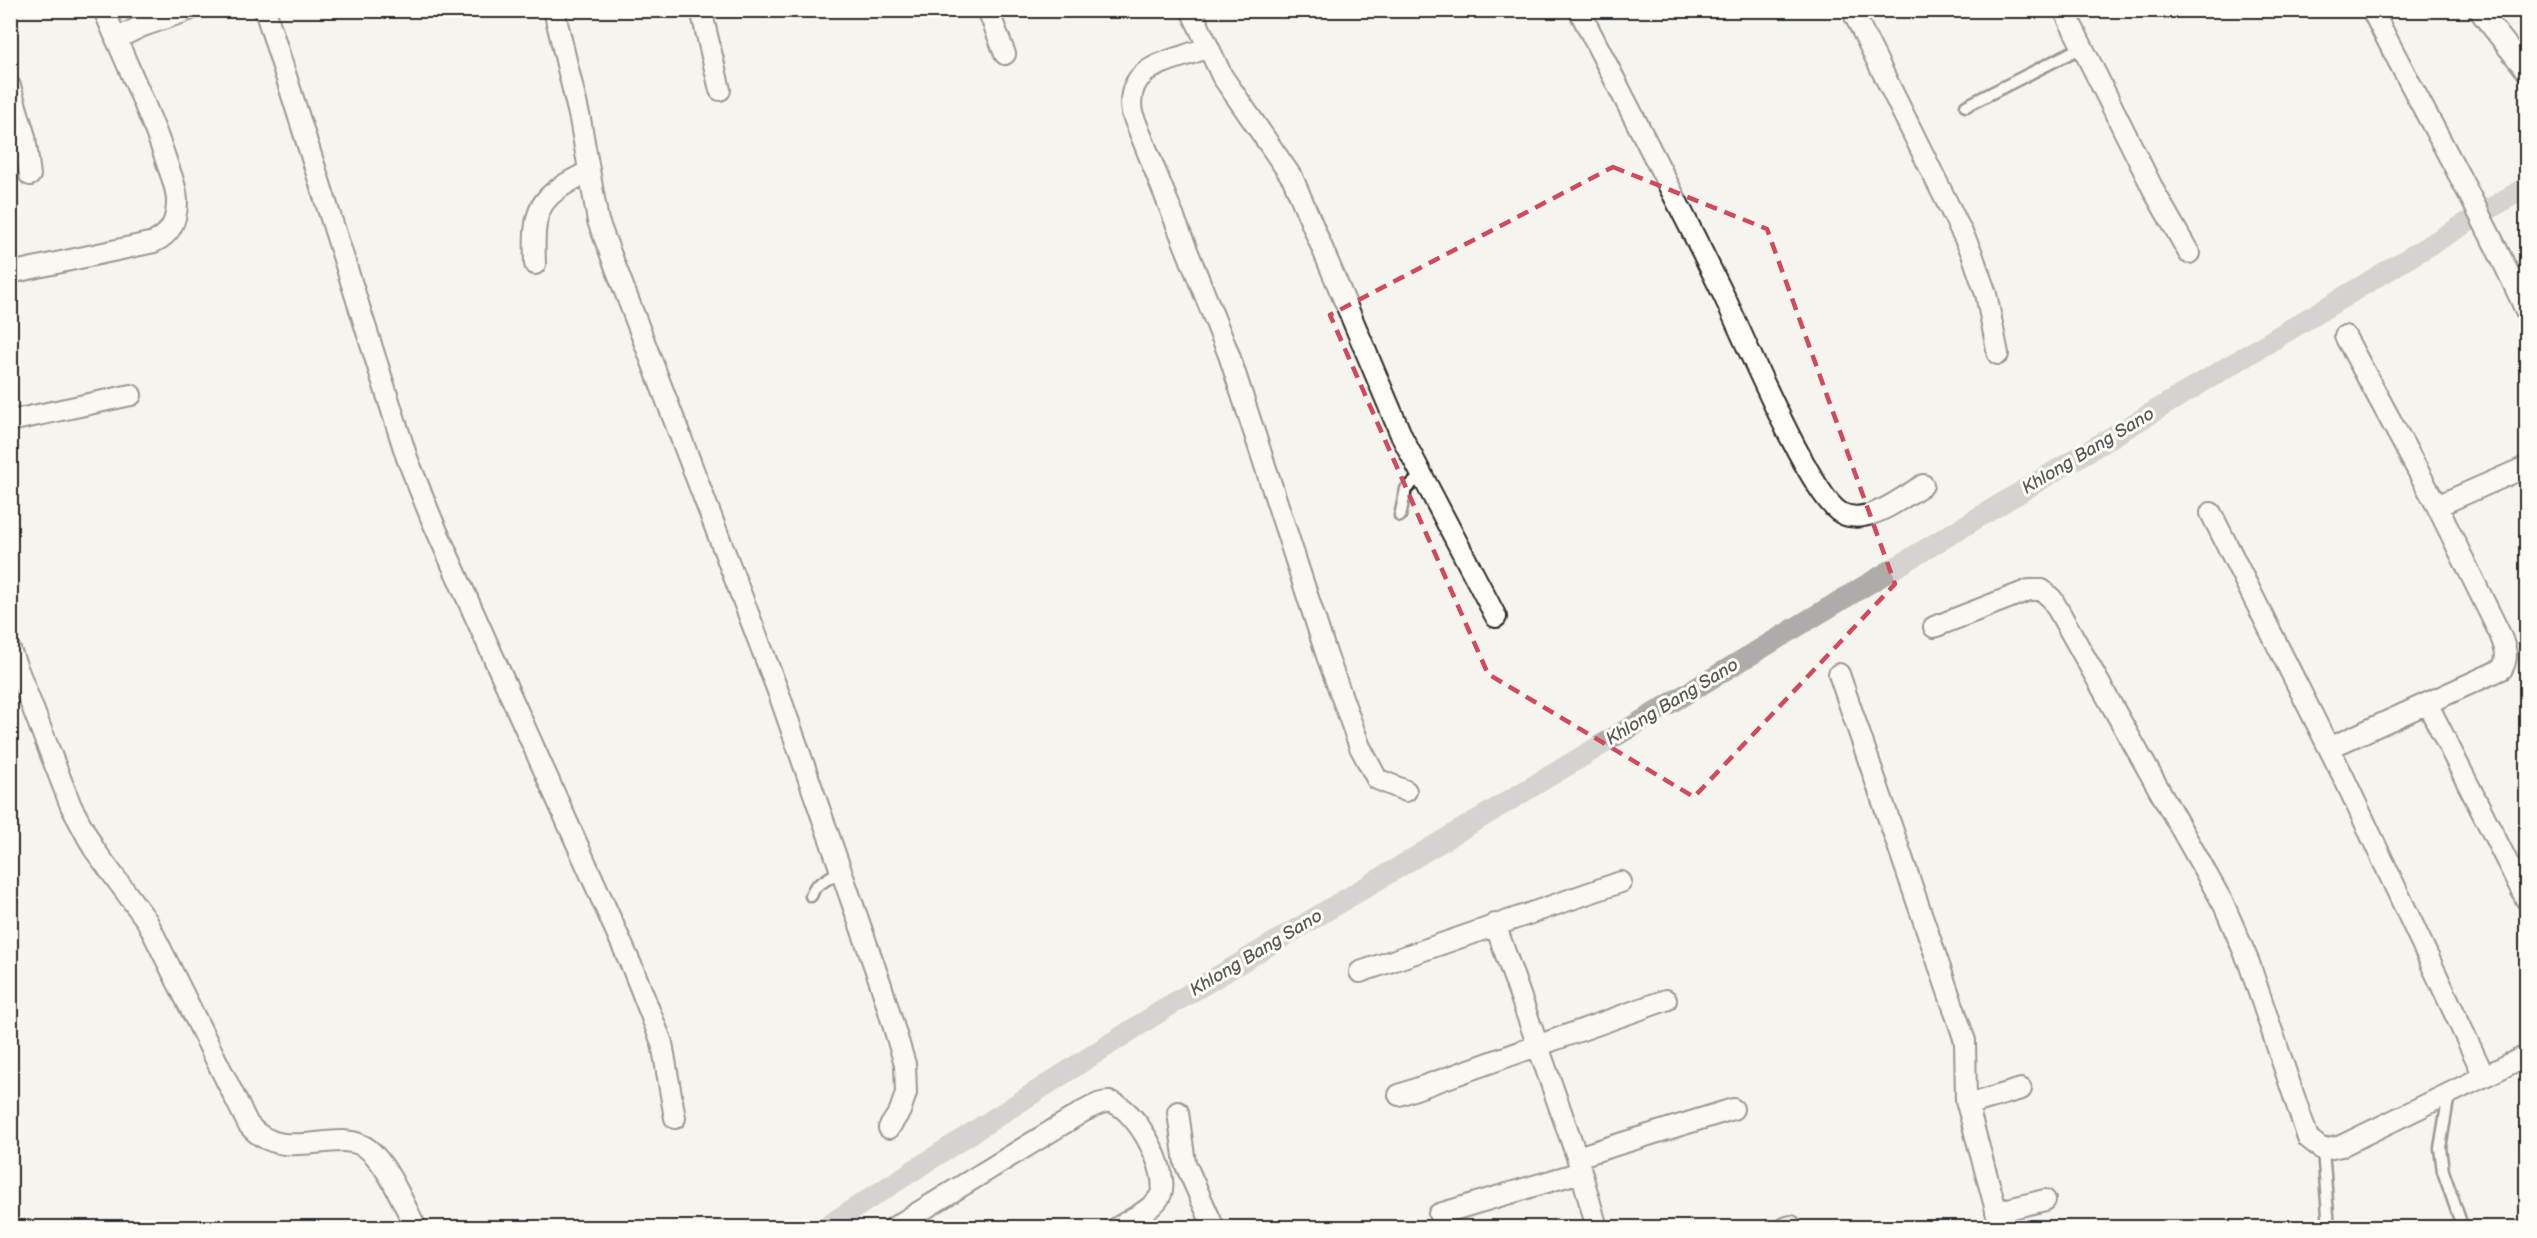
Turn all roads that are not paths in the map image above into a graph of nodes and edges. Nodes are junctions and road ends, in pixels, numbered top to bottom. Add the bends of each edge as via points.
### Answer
1 (104, 10) edge
2 (189, 10) edge
3 (265, 10) edge
4 (554, 10) edge
5 (701, 10) edge
6 (988, 10) edge
7 (1191, 10) edge
8 (1579, 10) edge
9 (1852, 10) edge
10 (2064, 10) edge
11 (2372, 10) edge
12 (2479, 10) edge
13 (116, 39) junction
14 (1208, 47) junction
15 (2082, 47) junction
16 (1005, 54) dead end
17 (2526, 70) edge
18 (10, 86) edge
19 (720, 90) dead end
20 (1966, 106) dead end
21 (588, 172) junction
22 (30, 175) dead end
23 (2189, 253) dead end
24 (535, 264) dead end
25 (10, 273) edge
26 (2526, 311) edge
27 (2345, 336) dead end
28 (1998, 354) dead end
29 (130, 396) dead end
30 (10, 421) edge
31 (2526, 467) edge
32 (1422, 475) junction
33 (1923, 485) dead end
34 (2437, 506) junction
35 (2211, 513) dead end
36 (1400, 516) dead end
37 (1496, 617) dead end
38 (1934, 627) dead end
39 (10, 650) edge
40 (1839, 674) dead end
41 (2428, 705) junction
42 (2329, 748) junction
43 (1406, 791) dead end
44 (841, 870) junction
45 (1621, 882) dead end
46 (811, 896) dead end
47 (2526, 899) edge
48 (1495, 924) junction
49 (1360, 972) dead end
50 (1666, 1000) dead end
51 (1537, 1045) junction
52 (2526, 1056) edge
53 (2484, 1076) junction
54 (2020, 1089) dead end
55 (2449, 1094) junction
56 (1399, 1095) dead end
57 (1967, 1105) junction
58 (1733, 1109) dead end
59 (1178, 1112) dead end
60 (675, 1118) dead end
61 (889, 1128) dead end
62 (2323, 1150) junction
63 (1579, 1164) junction
64 (2045, 1200) dead end
65 (1439, 1214) dead end
66 (1998, 1220) edge
67 (2460, 1220) dead end
68 (416, 1227) edge
69 (893, 1227) edge
70 (1117, 1227) edge
71 (1214, 1227) edge
72 (1597, 1227) edge
73 (2329, 1227) edge

1 - 13 street
2 - 13 street
3 - 60 street via 407,459 633,969 662,1043
4 - 21 street
5 - 19 street
6 - 16 street
7 - 14 street
8 - 33 street via 1807,468 1830,506 1842,514 1863,516
9 - 28 street via 1971,251 1986,294
10 - 15 street
11 - 26 street via 2492,236
12 - 17 street
13 - 25 street via 159,139 174,185 177,201 173,227 166,237 154,242
14 - 32 street via 1227,85 1293,179 1363,349
14 - 43 street via 1144,72 1134,82 1132,113 1229,355 1360,747 1377,779
15 - 20 lane
15 - 23 street
18 - 22 street via 25,137
21 - 24 street via 561,185 540,208 534,223
21 - 44 street via 598,221 779,694
27 - 34 street
29 - 30 street
31 - 34 street
32 - 36 lane via 1406,489
32 - 37 street
34 - 41 street via 2499,632 2506,661 2502,669
35 - 42 street
38 - 62 street via 2029,590 2042,590 2052,599 2224,905 2249,963 2308,1138
39 - 68 street via 71,806 94,849 147,921 248,1124 256,1134 280,1143 352,1143 367,1148 378,1160
40 - 57 street via 1965,1041
41 - 42 street
41 - 47 street
42 - 53 street
44 - 46 lane via 815,887
44 - 61 street via 905,1064 906,1093
45 - 48 street
48 - 49 street
48 - 51 street
50 - 51 street
51 - 56 street
51 - 63 street
52 - 53 street
53 - 55 street
54 - 57 street
55 - 62 street via 2341,1146
55 - 67 lane via 2440,1148 2443,1171
57 - 66 street
58 - 63 street
59 - 71 street via 1185,1163
62 - 73 lane
63 - 65 street
63 - 72 street
64 - 66 street
69 - 70 street via 1084,1111 1110,1102 1122,1107 1145,1134 1164,1184 1160,1197 1150,1207

